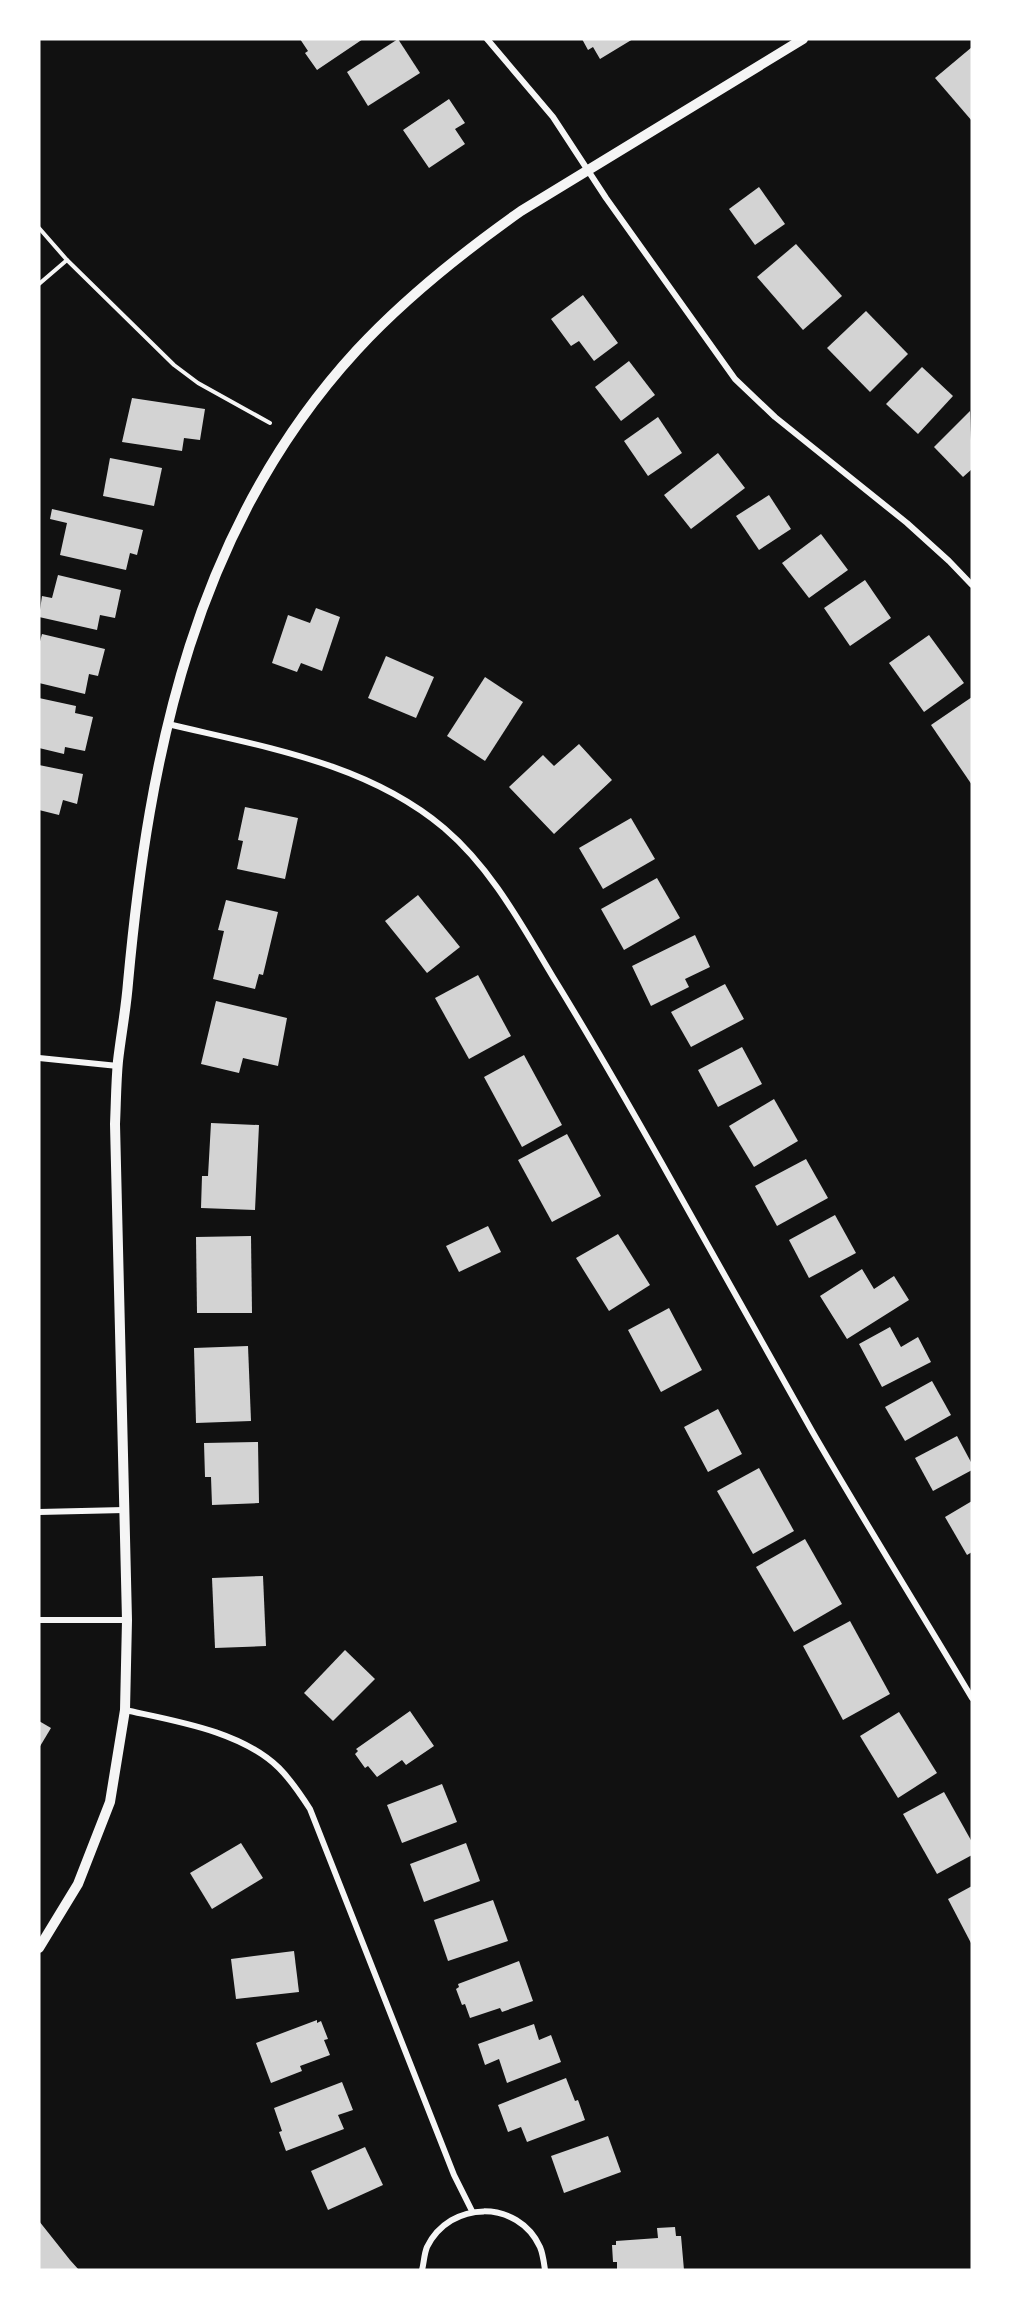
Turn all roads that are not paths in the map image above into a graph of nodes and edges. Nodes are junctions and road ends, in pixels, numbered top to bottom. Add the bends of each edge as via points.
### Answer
1 (487, 39) edge
2 (803, 39) edge
3 (589, 171) junction
4 (972, 585) edge
5 (168, 724) junction
6 (39, 1058) edge
7 (118, 1066) junction
8 (124, 1510) junction
9 (39, 1512) edge
10 (39, 1620) edge
11 (127, 1620) junction
12 (972, 1698) edge
13 (125, 1710) junction
14 (39, 1948) edge
15 (472, 2211) junction
16 (423, 2270) edge
17 (545, 2270) edge

1 - 3 street via 554,117
2 - 3 street
3 - 4 street via 735,379 775,417 907,523
3 - 5 street via 484,237 402,306 357,350 320,395 249,503 225,549 198,619
5 - 7 street via 141,859
5 - 12 street via 280,750 370,782 443,827 503,893 611,1073 814,1434
6 - 7 street
7 - 8 street via 115,1124
8 - 9 street
8 - 11 street
10 - 11 street
11 - 13 street
13 - 14 street via 110,1802 78,1884
13 - 15 street via 222,1734 278,1767 297,1788 310,1809 454,2175
15 - 16 street via 441,2227 426,2249
15 - 17 street via 503,2213 528,2228 541,2249

